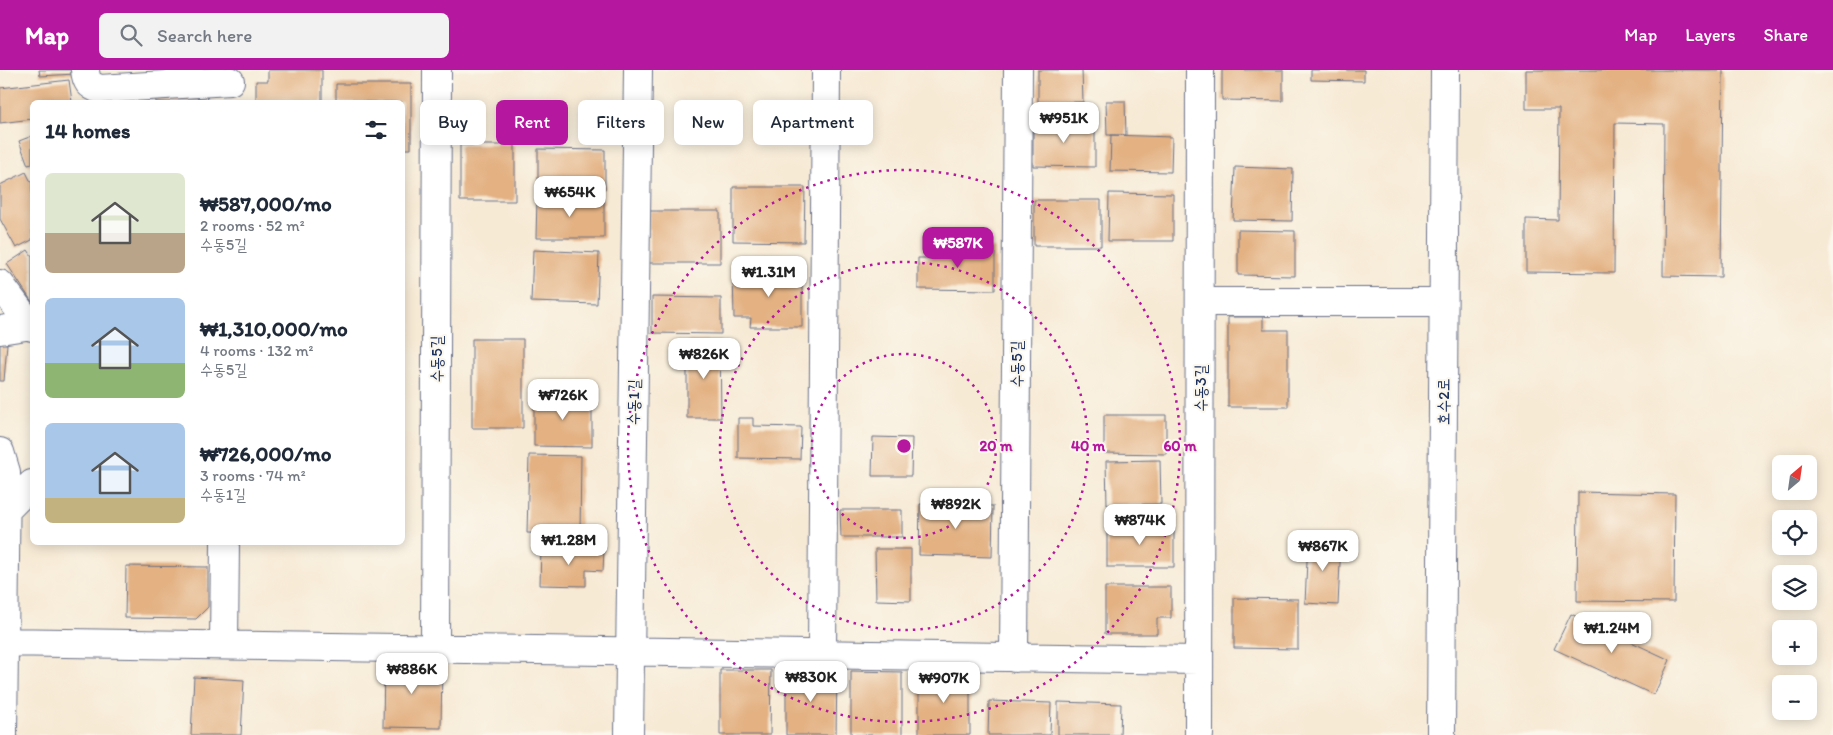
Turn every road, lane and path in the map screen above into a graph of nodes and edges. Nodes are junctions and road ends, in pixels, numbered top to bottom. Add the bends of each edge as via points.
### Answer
1 (85, 70) edge
2 (436, 70) edge
3 (638, 70) edge
4 (826, 70) edge
5 (1018, 70) edge
6 (1200, 70) edge
7 (1445, 70) edge
8 (230, 84) edge
9 (0, 284) edge
10 (1200, 302) junction
11 (1443, 302) junction
12 (30, 323) edge
13 (30, 326) edge
14 (0, 330) edge
15 (0, 452) edge
16 (30, 486) edge
17 (6, 510) junction
18 (225, 545) edge
19 (2, 642) edge
20 (224, 645) junction
21 (435, 649) junction
22 (630, 652) junction
23 (822, 655) junction
24 (1014, 658) junction
25 (1199, 660) junction
26 (3, 735) edge
27 (629, 735) edge
28 (1199, 735) edge
29 (1441, 735) edge

1 - 8 street via 86,80 92,87 100,89
2 - 21 street, 수동5길
3 - 22 street, 수동1길
4 - 23 street
5 - 24 street, 수동5길
6 - 10 street, 수동3길
7 - 11 street, 호수2로
9 - 12 street
10 - 11 street
10 - 25 street, 수동3길
11 - 29 street, 호수2로
13 - 14 street
15 - 17 street via 6,472
16 - 17 street
17 - 19 street
18 - 20 street
19 - 20 street
19 - 26 street
20 - 21 street
21 - 22 street
22 - 23 street
22 - 27 street, 수동1길
23 - 24 street
24 - 25 street
25 - 28 street, 수동3길

